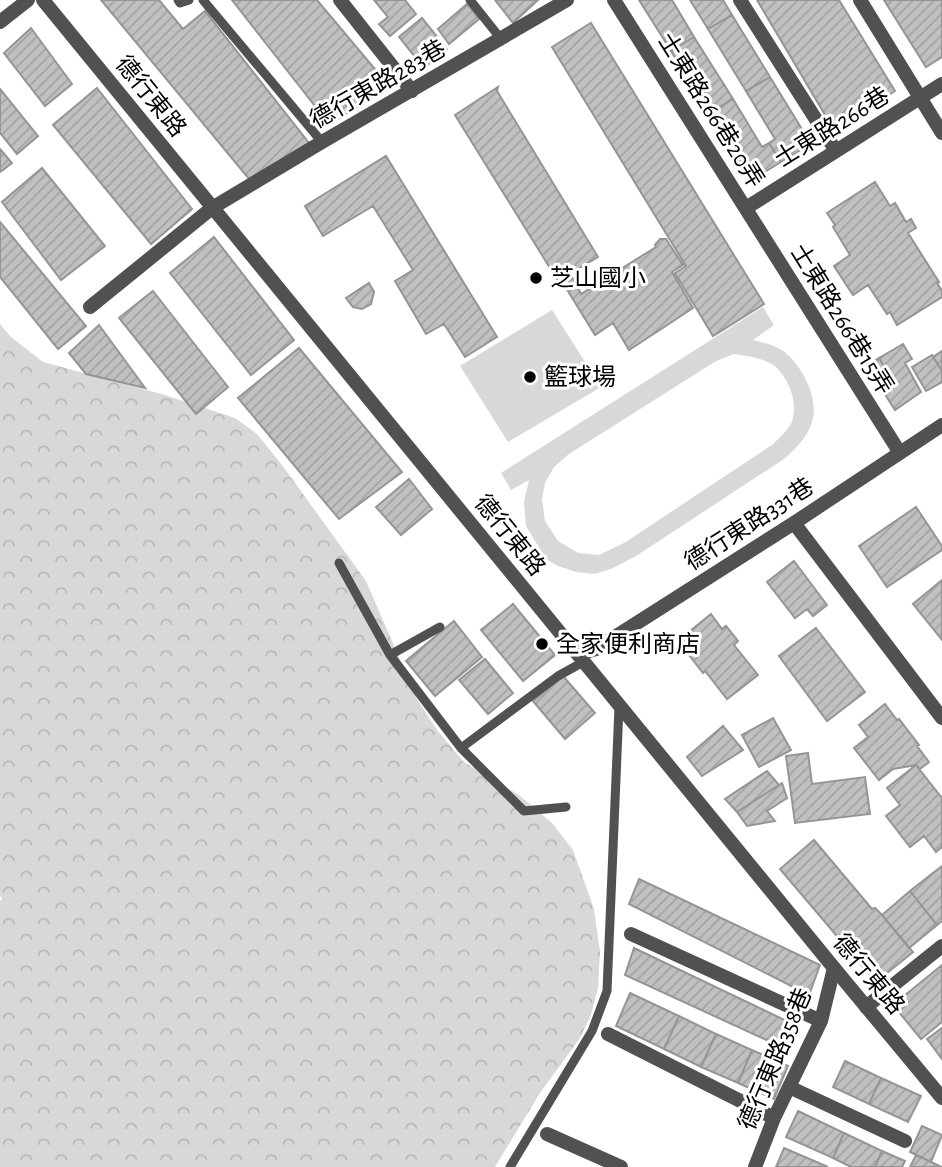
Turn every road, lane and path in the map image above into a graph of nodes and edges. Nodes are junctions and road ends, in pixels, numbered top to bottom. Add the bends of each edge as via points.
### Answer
1 (28, 0) edge
2 (43, 0) edge
3 (178, 0) edge
4 (189, 0) edge
5 (203, 0) edge
6 (340, 0) edge
7 (470, 0) edge
8 (567, 0) edge
9 (614, 0) edge
10 (740, 0) edge
11 (860, 0) edge
12 (0, 22) edge
13 (501, 39) junction
14 (942, 84) edge
15 (412, 90) junction
16 (920, 99) junction
17 (942, 133) edge
18 (322, 142) junction
19 (836, 151) junction
20 (212, 208) junction
21 (746, 208) junction
22 (90, 307) dead end
23 (942, 425) edge
24 (900, 453) junction
25 (794, 523) junction
26 (339, 562) dead end
27 (440, 627) dead end
28 (390, 655) junction
29 (581, 658) junction
30 (619, 705) junction
31 (942, 718) edge
32 (461, 748) junction
33 (566, 807) dead end
34 (631, 934) dead end
35 (942, 947) edge
36 (834, 968) junction
37 (866, 1007) junction
38 (821, 1021) junction
39 (608, 1034) dead end
40 (789, 1087) junction
41 (942, 1098) edge
42 (774, 1118) junction
43 (547, 1134) dead end
44 (905, 1141) dead end
45 (510, 1167) edge
46 (621, 1167) edge
47 (755, 1167) edge

1 - 12 street
2 - 20 street, 德行東路
3 - 4 lane
5 - 18 lane
6 - 15 street
7 - 13 lane
8 - 13 street, 德行東路283巷
9 - 21 street, 士東路266巷20弄
10 - 19 street
11 - 16 street
13 - 15 street, 德行東路283巷
14 - 16 street, 士東路266巷
15 - 18 street, 德行東路283巷
16 - 17 street
16 - 19 street, 士東路266巷
18 - 20 street, 德行東路283巷
19 - 21 street, 士東路266巷
20 - 22 street, 德行東路283巷
20 - 29 street, 德行東路
21 - 24 street, 士東路266巷15弄
23 - 24 street, 德行東路331巷
24 - 25 street, 德行東路331巷
25 - 29 street, 德行東路331巷
25 - 31 street
26 - 28 lane
27 - 28 lane
28 - 32 lane
29 - 30 street, 德行東路
29 - 32 lane
30 - 36 street, 德行東路
30 - 45 lane via 607,991 592,1031
32 - 33 lane via 524,811
34 - 38 street
35 - 37 street
36 - 37 street, 德行東路
36 - 38 street, 德行東路358巷
37 - 41 street, 德行東路
38 - 40 street, 德行東路358巷
39 - 42 street
40 - 42 street, 德行東路358巷
40 - 44 street
42 - 47 street, 德行東路358巷
43 - 46 street

